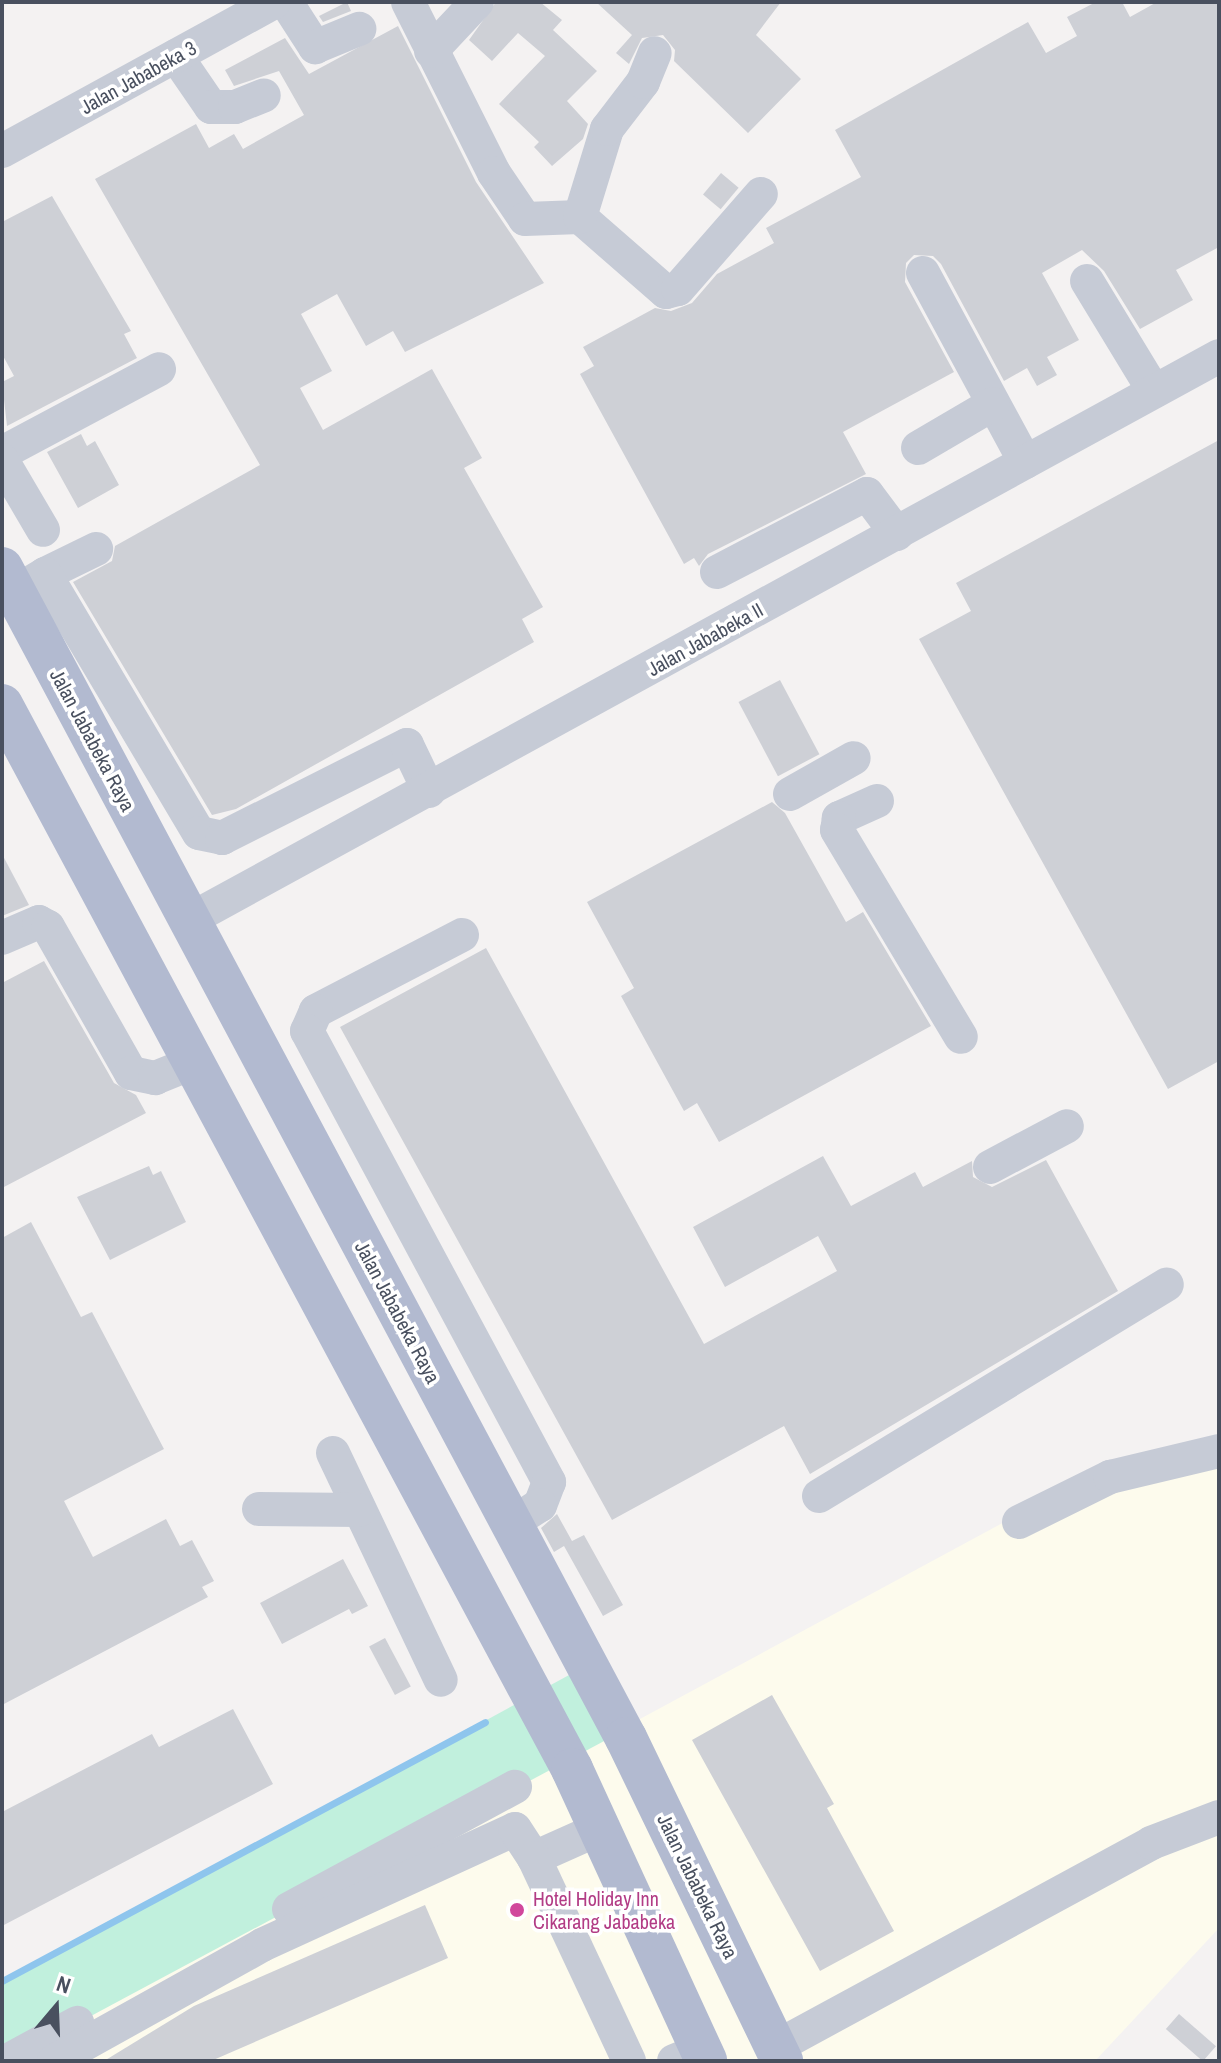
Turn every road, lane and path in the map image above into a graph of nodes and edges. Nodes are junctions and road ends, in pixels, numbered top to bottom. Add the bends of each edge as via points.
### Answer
1 (274, 2) edge
2 (286, 2) edge
3 (408, 2) edge
4 (477, 2) edge
5 (359, 29) dead end
6 (431, 51) junction
7 (655, 53) dead end
8 (176, 56) junction
9 (264, 95) dead end
10 (2, 151) edge
11 (761, 194) dead end
12 (580, 217) junction
13 (923, 273) dead end
14 (1087, 281) dead end
15 (1219, 356) edge
16 (159, 369) dead end
17 (1154, 391) junction
18 (993, 404) junction
19 (918, 448) dead end
20 (2, 453) edge
21 (2, 460) edge
22 (1025, 462) junction
23 (43, 530) dead end
24 (897, 534) junction
25 (96, 549) dead end
26 (717, 572) dead end
27 (20, 578) edge
28 (2, 705) edge
29 (854, 758) dead end
30 (429, 791) junction
31 (790, 794) dead end
32 (877, 801) dead end
33 (189, 920) junction
34 (462, 935) dead end
35 (2, 938) edge
36 (133, 955) junction
37 (961, 1037) dead end
38 (192, 1063) junction
39 (1067, 1126) dead end
40 (990, 1167) dead end
41 (1167, 1284) dead end
42 (1219, 1451) edge
43 (333, 1453) dead end
44 (819, 1496) dead end
45 (259, 1509) dead end
46 (359, 1510) junction
47 (1019, 1522) dead end
48 (511, 1524) junction
49 (441, 1680) dead end
50 (515, 1787) dead end
51 (1219, 1817) edge
52 (601, 1828) junction
53 (534, 1858) junction
54 (779, 2054) edge
55 (693, 2057) edge
56 (7, 2061) edge
57 (54, 2061) edge
58 (629, 2061) edge

1 - 8 street, Jalan Jababeka 3
2 - 5 street via 315,47
3 - 6 street
4 - 6 street
6 - 12 street via 494,173 525,219
7 - 12 street via 643,82 607,129
8 - 9 street via 211,107 235,107
8 - 10 street, Jalan Jababeka 3
11 - 12 street via 678,289 666,292
13 - 18 street
14 - 17 street
15 - 17 street, Jalan Jababeka II
16 - 20 street
17 - 22 street, Jalan Jababeka II
18 - 19 street
18 - 22 street
21 - 23 street
22 - 24 street, Jalan Jababeka II
24 - 26 street via 867,494
24 - 30 street, Jalan Jababeka II
25 - 27 street
27 - 30 street via 199,833 222,838 407,745
27 - 33 main road, Jalan Jababeka Raya
28 - 36 main road
29 - 31 street
30 - 33 street, Jalan Jababeka II
32 - 37 street via 839,818 837,830
33 - 36 main road
33 - 48 main road, Jalan Jababeka Raya
34 - 48 street via 316,1011 307,1031 549,1482 540,1505
35 - 38 street via 39,922 48,927 131,1073 155,1078
36 - 38 main road
38 - 52 main road
39 - 40 street
41 - 44 street
42 - 47 street via 1110,1477
43 - 46 street
45 - 46 street
46 - 49 street
48 - 54 main road, Jalan Jababeka Raya via 626,1738
50 - 56 street
51 - 54 street via 1151,1843
52 - 53 street
52 - 55 main road
53 - 57 street via 522,1833 506,1830 262,1945
53 - 58 street

